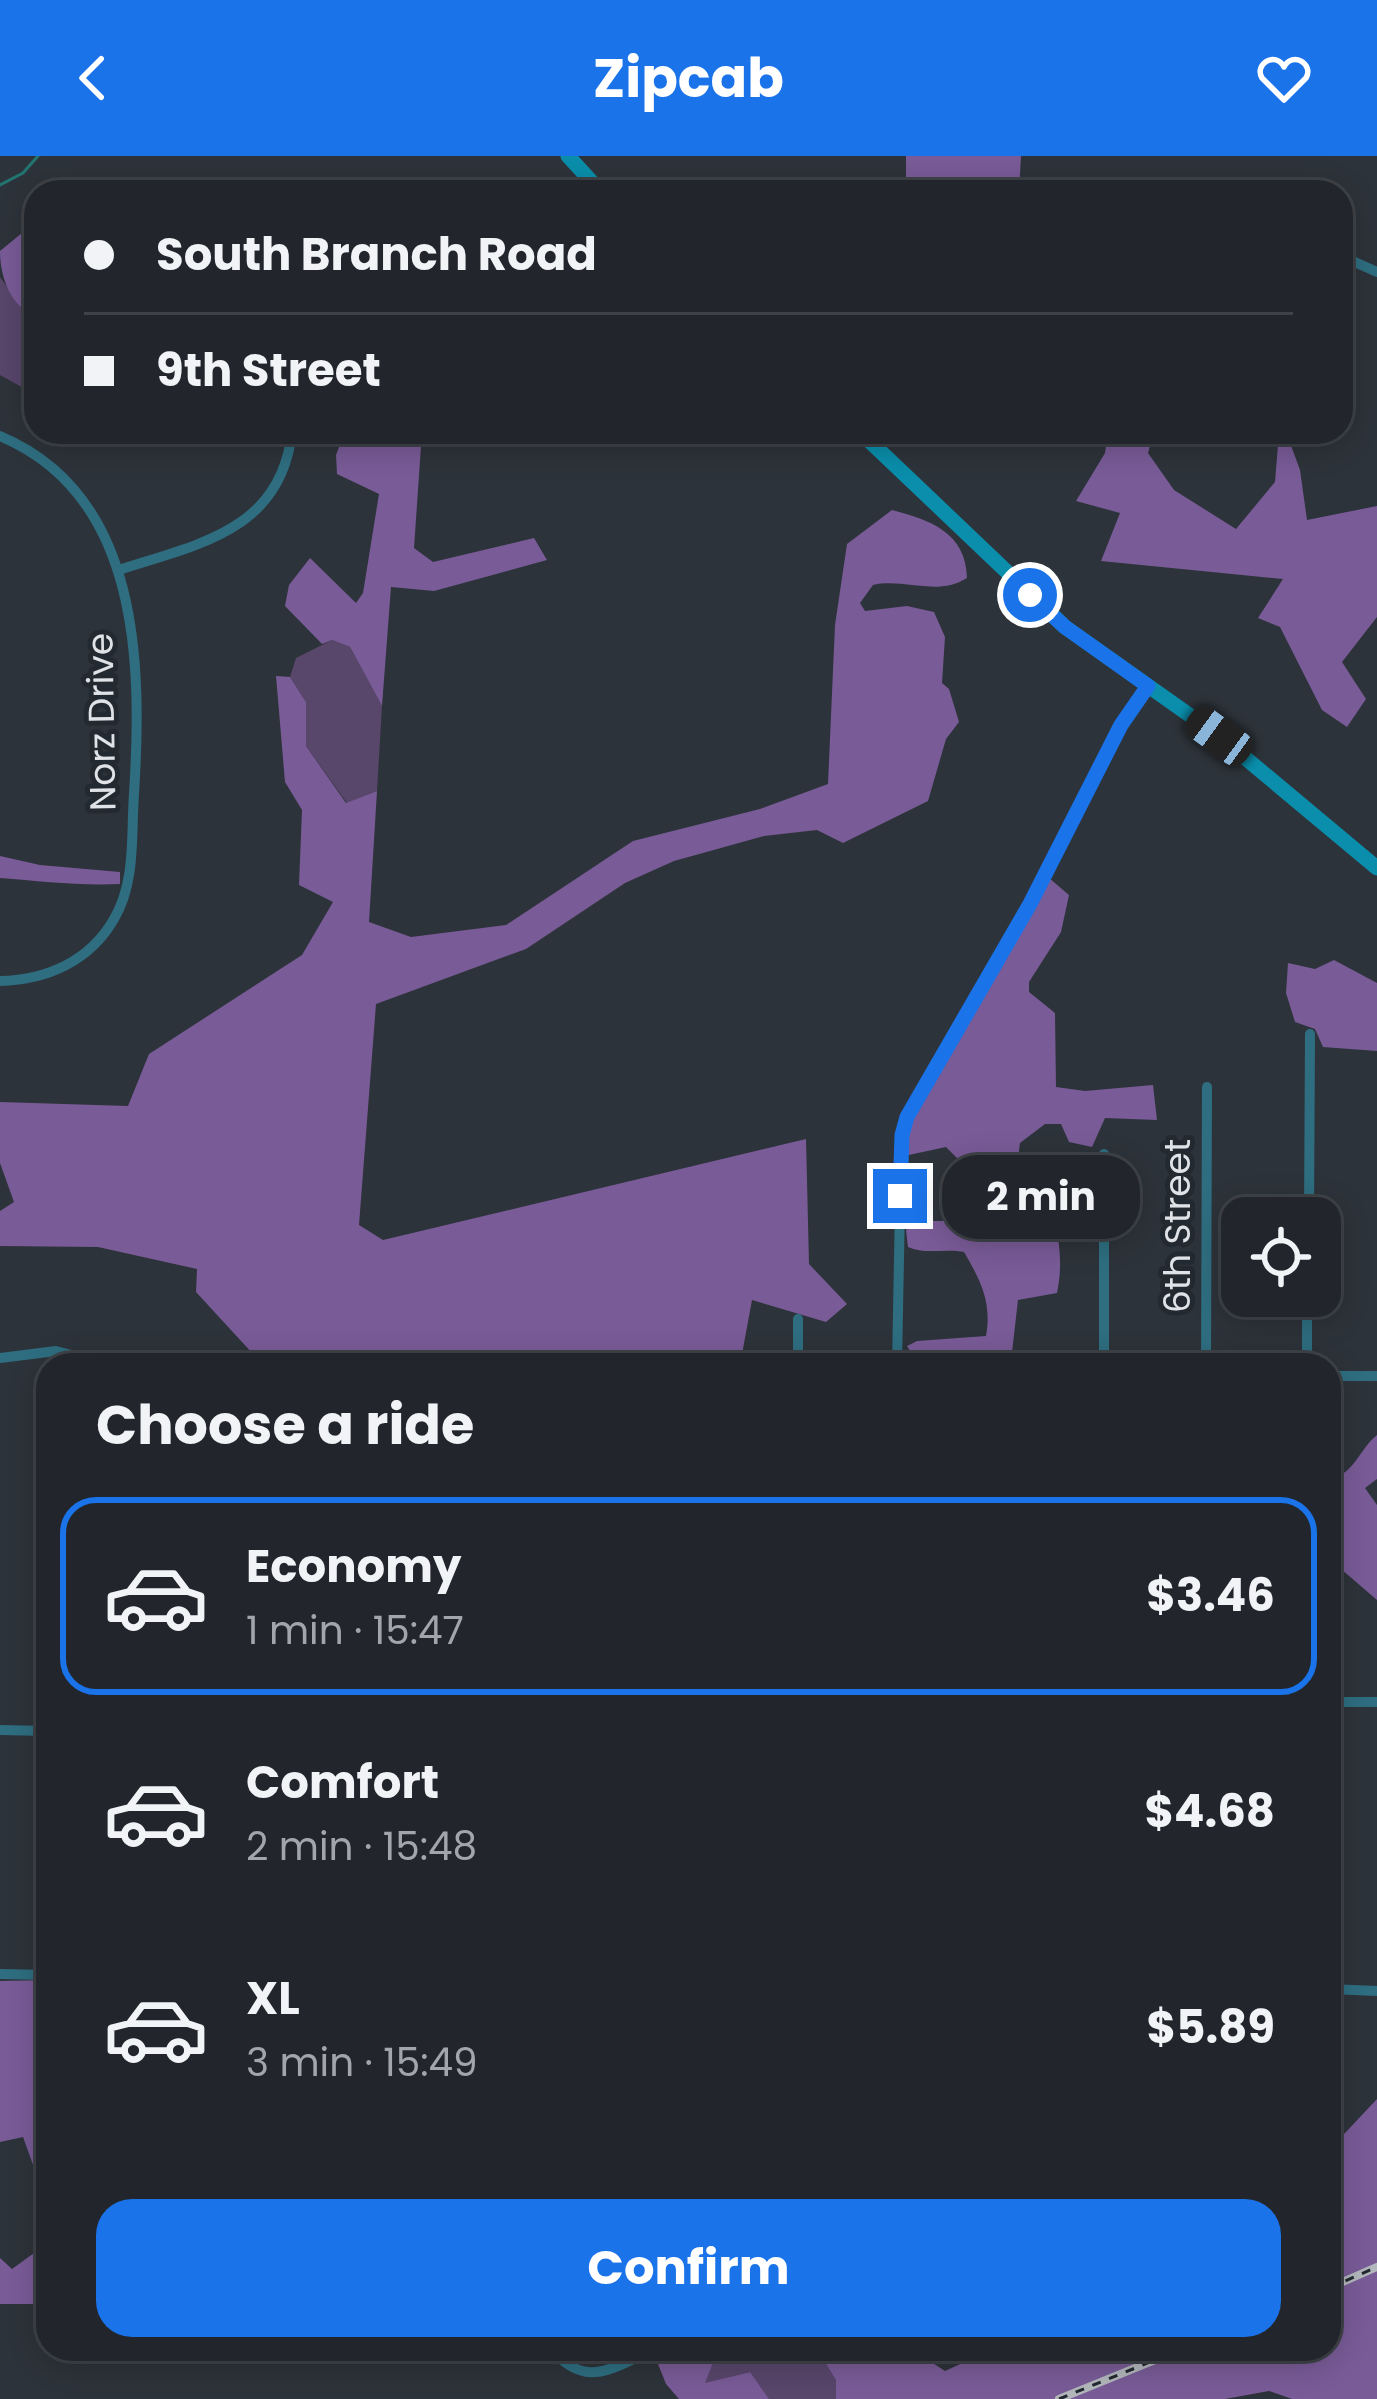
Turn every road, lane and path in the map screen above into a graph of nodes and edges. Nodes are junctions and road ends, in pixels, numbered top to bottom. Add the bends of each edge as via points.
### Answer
1 (568, 156) edge
2 (590, 180) edge
3 (0, 436) edge
4 (289, 444) edge
5 (872, 444) edge
6 (118, 570) junction
7 (1148, 686) junction
8 (1377, 868) edge
9 (0, 980) edge
10 (1310, 1034) dead end
11 (1207, 1088) dead end
12 (1104, 1154) dead end
13 (1309, 1197) edge
14 (1307, 1317) edge
15 (798, 1319) dead end
16 (798, 1353) edge
17 (897, 1353) edge
18 (1103, 1353) edge
19 (1206, 1353) edge
20 (1307, 1353) edge
21 (36, 1354) edge
22 (0, 1358) edge
23 (1341, 1376) edge
24 (1377, 1376) edge
25 (1341, 1702) edge
26 (1377, 1702) edge
27 (0, 1730) edge
28 (36, 1731) edge
29 (0, 1974) edge
30 (36, 1975) edge
31 (1341, 1990) edge
32 (1377, 1990) edge
33 (564, 2361) edge
34 (630, 2361) edge

1 - 2 street
3 - 6 street, Norz Drive via 64,478
4 - 6 street via 277,485 236,529
5 - 7 street via 1045,610
6 - 9 street, Norz Drive via 138,692 128,886 115,918 80,957 47,974
7 - 8 street
7 - 17 street via 907,1117
10 - 13 street
11 - 19 street, 6th Street
12 - 18 street
14 - 20 street
15 - 16 street
21 - 22 street
23 - 24 street
25 - 26 street
27 - 28 street
29 - 30 street
31 - 32 street
33 - 34 street via 593,2375

